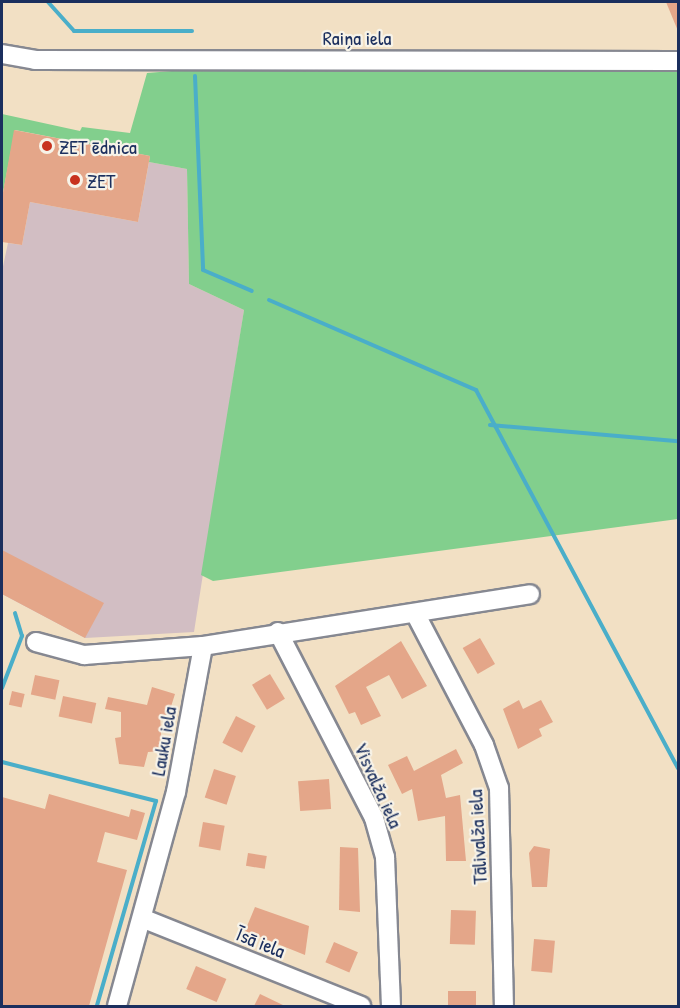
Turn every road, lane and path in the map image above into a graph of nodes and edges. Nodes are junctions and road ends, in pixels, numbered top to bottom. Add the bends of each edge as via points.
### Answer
1 (2, 54) edge
2 (35, 60) junction
3 (678, 61) edge
4 (2, 65) edge
5 (530, 594) dead end
6 (415, 613) junction
7 (278, 632) junction
8 (36, 642) dead end
9 (203, 646) junction
10 (144, 919) junction
11 (117, 1006) edge
12 (361, 1006) edge
13 (391, 1006) edge
14 (504, 1006) edge

1 - 2 street, Raiņa iela
2 - 3 street, Raiņa iela
2 - 4 street, Raiņa iela
5 - 6 street
6 - 7 street
6 - 14 street, Tālivalža iela via 484,745 499,788
7 - 9 street
7 - 13 street, Visvalža iela via 377,827 385,857
8 - 9 street via 84,655
9 - 10 street, Lauku iela via 176,792
10 - 11 street, Lauku iela
10 - 12 street, Īsā iela

